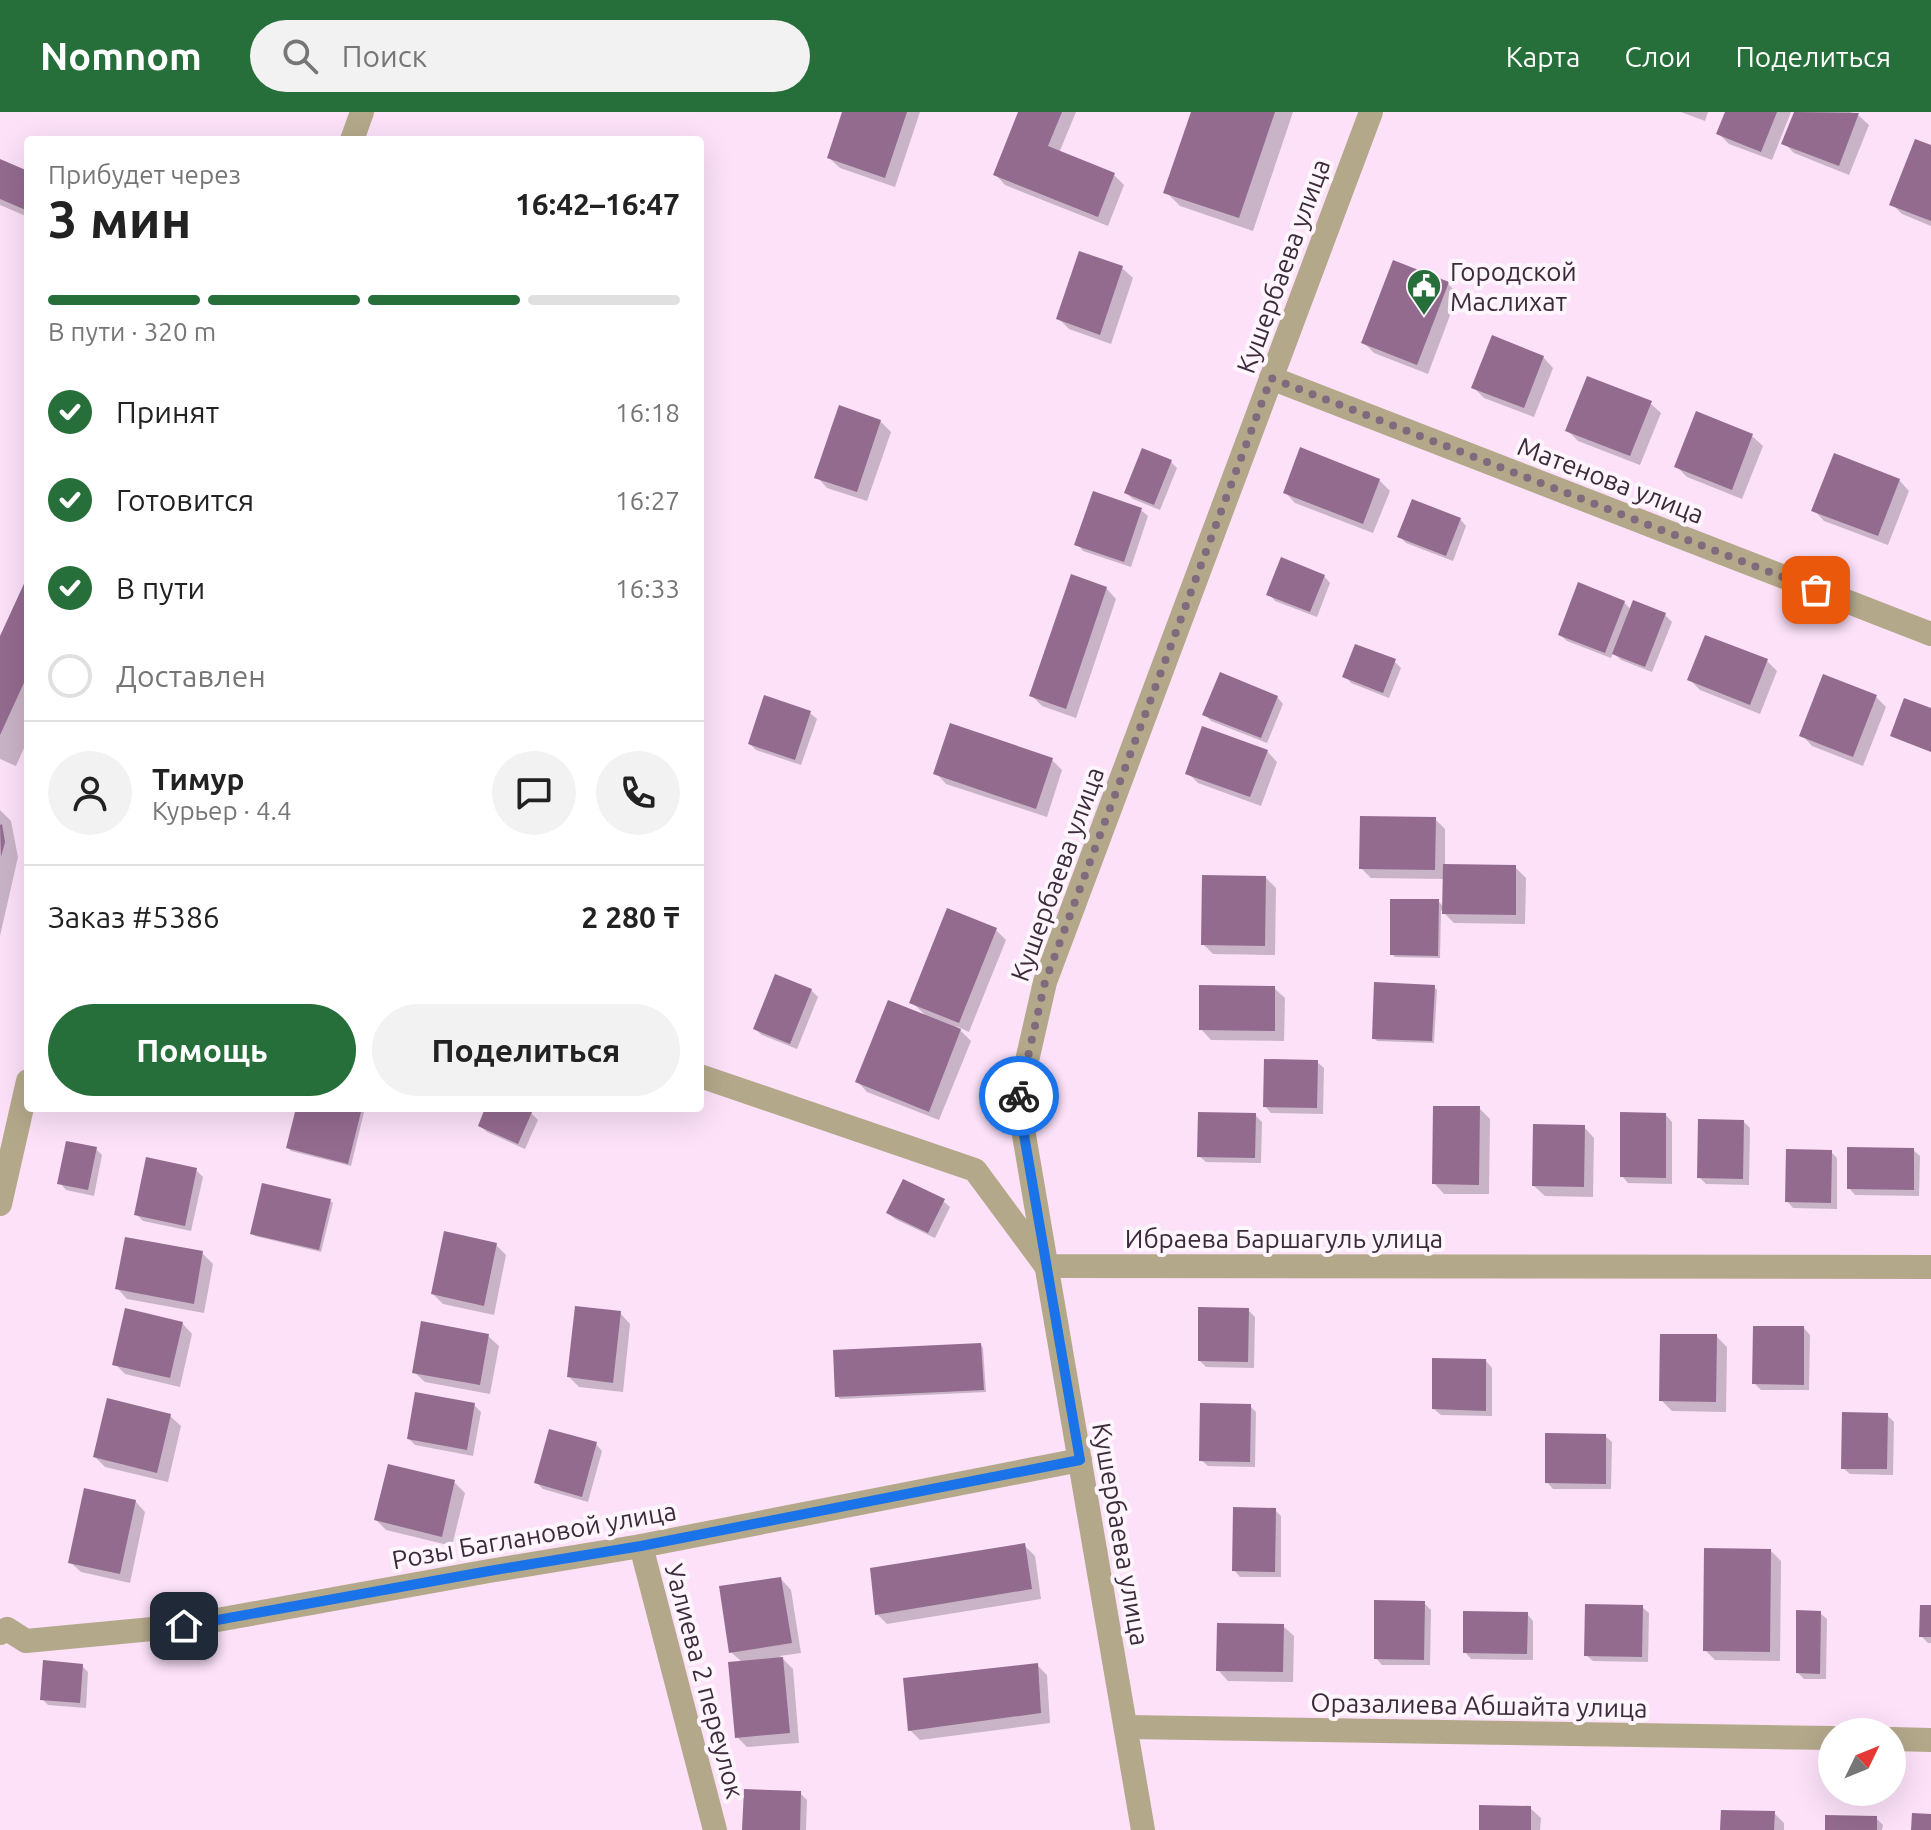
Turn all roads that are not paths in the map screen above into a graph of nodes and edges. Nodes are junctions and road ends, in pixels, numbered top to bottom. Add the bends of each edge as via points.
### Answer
1 (362, 112) edge
2 (1371, 112) edge
3 (353, 136) edge
4 (1271, 378) junction
5 (1931, 634) edge
6 (704, 1077) edge
7 (24, 1099) edge
8 (0, 1204) edge
9 (1046, 1266) junction
10 (1931, 1267) edge
11 (1080, 1460) junction
12 (641, 1546) junction
13 (0, 1633) edge
14 (1126, 1727) junction
15 (1818, 1738) edge
16 (1906, 1739) edge
17 (1931, 1740) edge
18 (715, 1830) edge
19 (1143, 1830) edge

1 - 3 street
2 - 4 street, Кушербаева улица
4 - 5 street, Матенова улица
4 - 9 street, Кушербаева улица via 1045,982 1018,1100
6 - 9 street via 975,1170
7 - 8 street
9 - 10 street, Ибраева Баршагуль улица
9 - 11 street, Кушербаева улица
11 - 12 street, Розы Баглановой улица
11 - 14 street, Кушербаева улица
12 - 13 street, Розы Баглановой улица via 184,1626 26,1641 7,1629
12 - 18 street, Уалиева 2 переулок
14 - 15 street, Оразалиева Абшайта улица
14 - 19 street, Кушербаева улица
16 - 17 street

